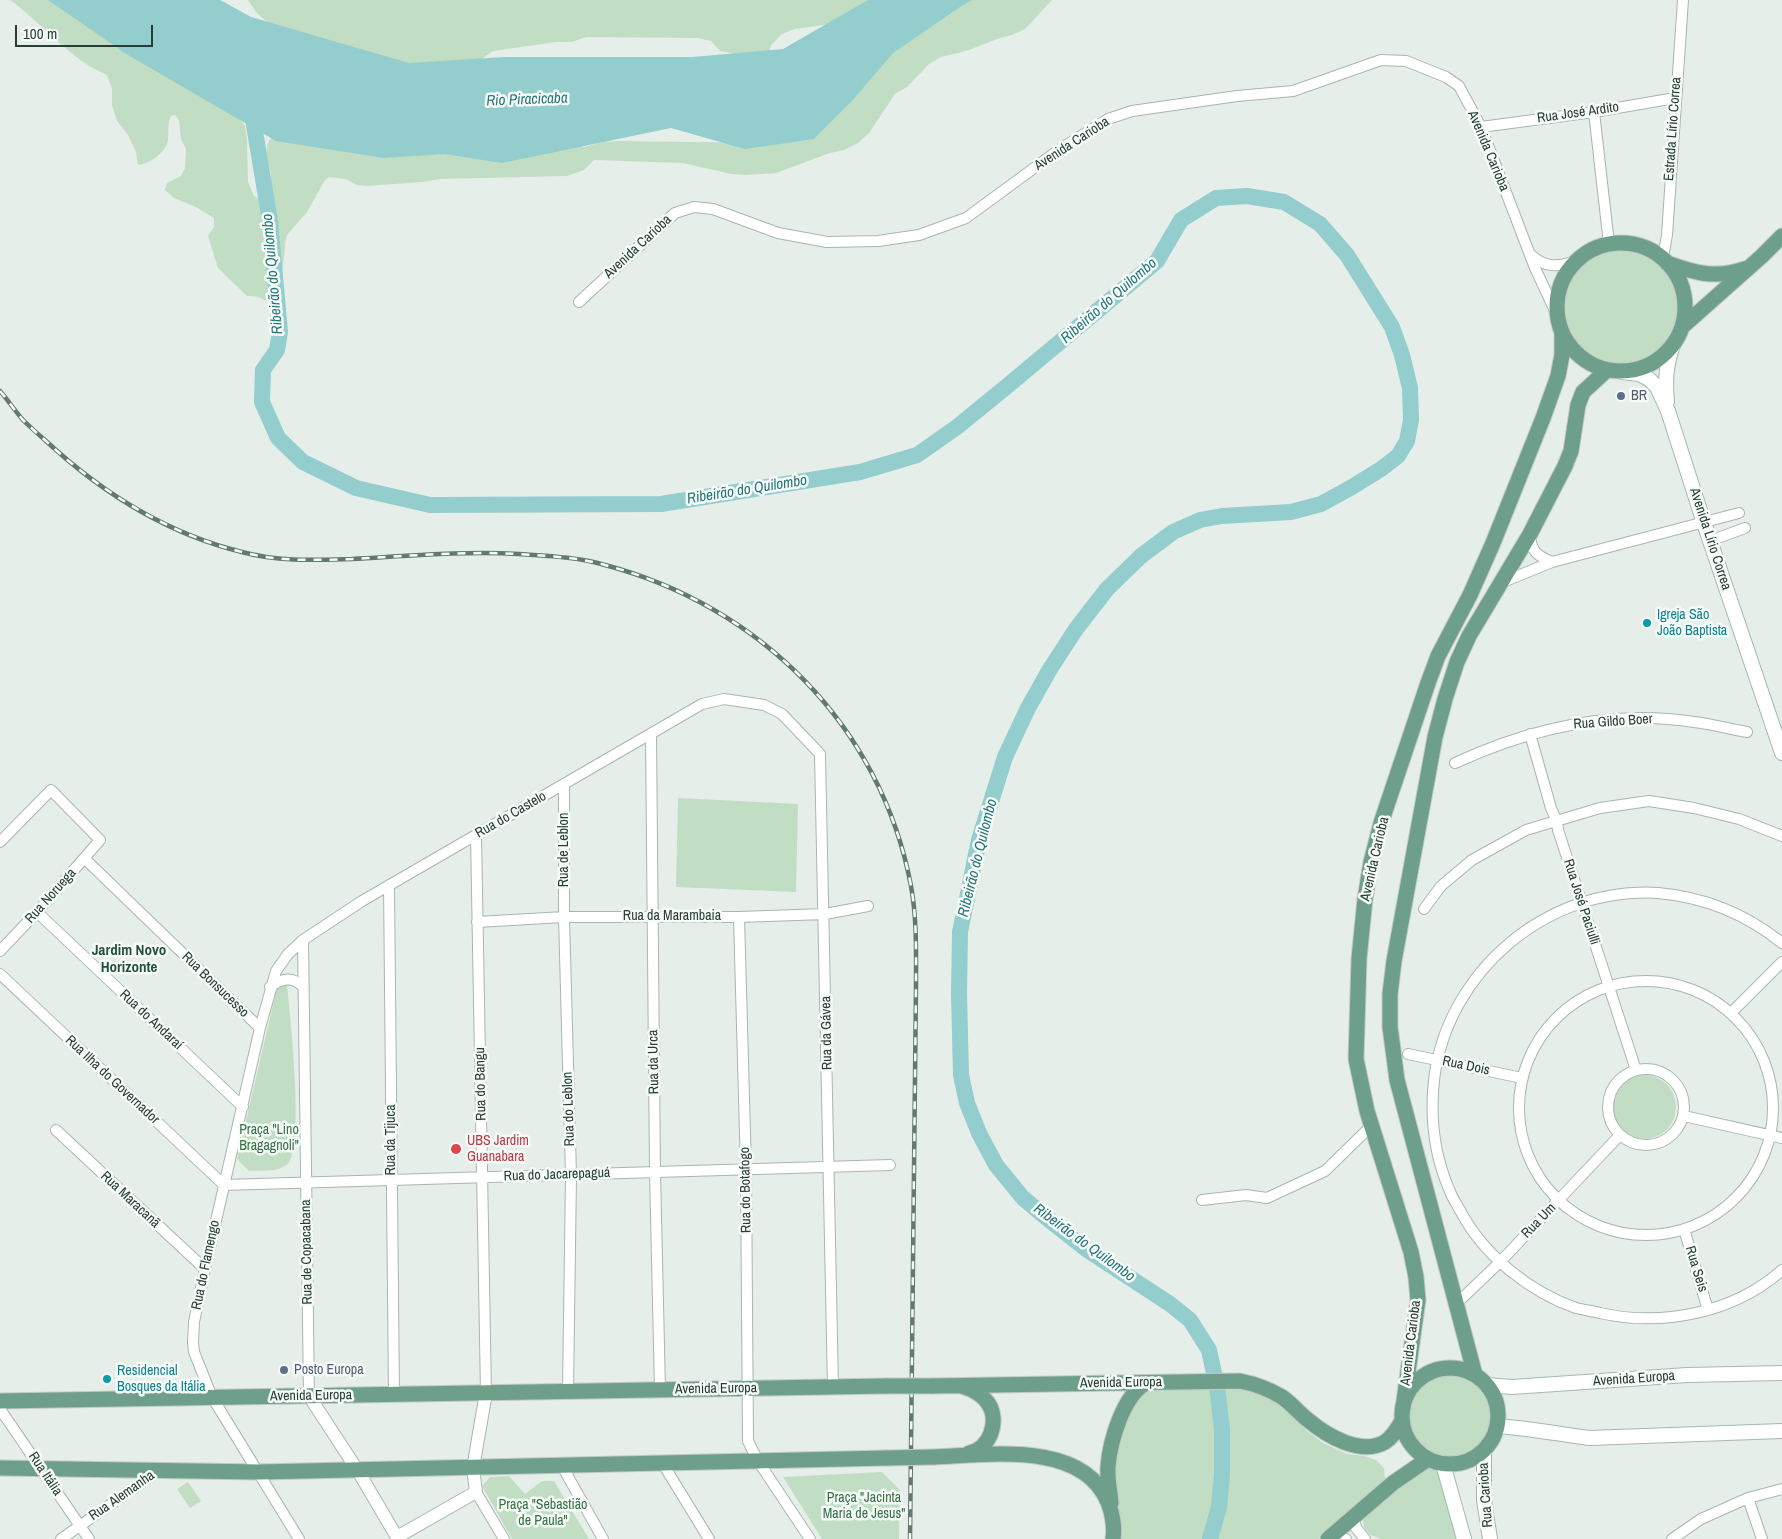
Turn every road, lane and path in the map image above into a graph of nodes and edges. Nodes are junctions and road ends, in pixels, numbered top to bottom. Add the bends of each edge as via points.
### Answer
1 (1683, 0) edge
2 (1675, 98) junction
3 (1594, 112) junction
4 (1481, 127) junction
5 (1782, 236) edge
6 (1609, 244) junction
7 (1530, 255) junction
8 (1665, 260) junction
9 (1576, 261) junction
10 (1747, 268) junction
11 (578, 302) dead end
12 (1556, 312) junction
13 (1682, 327) junction
14 (1562, 334) junction
15 (1673, 344) junction
16 (1615, 371) junction
17 (1668, 411) junction
18 (1739, 513) dead end
19 (1704, 523) junction
20 (1745, 528) dead end
21 (1530, 534) junction
22 (1710, 541) junction
23 (1552, 562) junction
24 (1503, 582) junction
25 (764, 705) joint
26 (1747, 732) dead end
27 (651, 734) junction
28 (1530, 734) junction
29 (1782, 752) edge
30 (1456, 763) dead end
31 (564, 784) junction
32 (1557, 822) junction
33 (476, 835) junction
34 (1782, 836) edge
35 (0, 842) edge
36 (85, 859) junction
37 (389, 885) junction
38 (1582, 903) junction
39 (868, 906) dead end
40 (1424, 908) dead end
41 (37, 912) junction
42 (825, 914) junction
43 (652, 916) junction
44 (564, 917) junction
45 (739, 917) junction
46 (476, 922) junction
47 (303, 940) junction
48 (1782, 943) edge
49 (0, 951) edge
50 (1782, 962) edge
51 (276, 970) joint
52 (0, 974) edge
53 (270, 987) junction
54 (304, 987) junction
55 (1608, 987) junction
56 (1731, 1013) junction
57 (260, 1028) junction
58 (1408, 1054) dead end
59 (1437, 1060) junction
60 (1636, 1070) junction
61 (1522, 1078) junction
62 (243, 1107) junction
63 (1684, 1116) junction
64 (1372, 1126) junction
65 (56, 1130) dead end
66 (1620, 1135) junction
67 (1771, 1135) junction
68 (1782, 1138) edge
69 (890, 1165) dead end
70 (829, 1167) junction
71 (746, 1170) junction
72 (655, 1172) junction
73 (571, 1175) junction
74 (483, 1178) junction
75 (392, 1180) junction
76 (306, 1183) junction
77 (224, 1185) junction
78 (1202, 1200) dead end
79 (1559, 1200) junction
80 (1684, 1229) junction
81 (1500, 1262) junction
82 (205, 1270) junction
83 (1782, 1270) edge
84 (1456, 1304) junction
85 (1708, 1310) junction
86 (1782, 1372) edge
87 (1475, 1375) junction
88 (1146, 1383) junction
89 (959, 1385) junction
90 (1487, 1385) junction
91 (834, 1387) junction
92 (747, 1389) junction
93 (660, 1390) junction
94 (568, 1391) junction
95 (486, 1393) junction
96 (394, 1394) junction
97 (309, 1396) junction
98 (212, 1397) junction
99 (0, 1401) edge
100 (0, 1409) edge
101 (1403, 1414) junction
102 (1497, 1426) junction
103 (1782, 1431) edge
104 (1484, 1451) junction
105 (953, 1456) junction
106 (1428, 1459) junction
107 (758, 1461) junction
108 (663, 1464) junction
109 (1443, 1464) junction
110 (562, 1466) junction
111 (0, 1468) edge
112 (41, 1468) junction
113 (473, 1468) junction
114 (159, 1470) junction
115 (358, 1471) junction
116 (259, 1472) junction
117 (1782, 1489) edge
118 (476, 1492) junction
119 (1748, 1498) junction
120 (1111, 1510) junction
121 (1354, 1517) junction
122 (80, 1526) junction
123 (296, 1538) edge
124 (396, 1538) edge
125 (1335, 1538) edge
126 (61, 1539) edge
127 (89, 1539) edge
128 (504, 1539) edge
129 (603, 1539) edge
130 (709, 1539) edge
131 (810, 1539) edge
132 (1113, 1539) edge
133 (1365, 1539) edge
134 (1464, 1539) edge
135 (1490, 1539) edge
136 (1672, 1539) edge
137 (1762, 1539) edge

1 - 2 street, Estrada Lírio Correa
2 - 3 street, Rua José Ardito
2 - 8 street, Estrada Lírio Correa
3 - 4 street, Rua José Ardito
3 - 6 street
4 - 7 street, Avenida Carioba
4 - 11 street, Avenida Carioba via 1459,86 1446,77 1406,61 1381,60 1293,91 1132,111 1108,119 1060,149 966,218 919,234 878,241 827,242 778,233 713,209 694,207 675,213
5 - 10 main road
6 - 8 main road via 1638,245
6 - 9 main road via 1591,250
7 - 9 street via 1538,262 1552,266
7 - 12 street, Avenida Carioba
8 - 10 main road via 1709,275
8 - 13 main road via 1678,277 1684,293
9 - 12 main road via 1564,276 1557,294
10 - 13 main road
12 - 14 main road
13 - 15 main road
14 - 16 main road via 1573,351 1589,363
14 - 64 main road, Avenida Carioba via 1558,376 1546,410 1493,543 1438,656 1371,862 1359,960 1356,1059
15 - 16 main road via 1660,359 1642,368
15 - 17 main road, Avenida Lírio Correa via 1666,374
16 - 17 main road, Avenida Lírio Correa via 1639,374 1649,379
16 - 21 main road via 1583,392 1571,451
17 - 19 main road, Avenida Lírio Correa
18 - 19 street
19 - 22 main road, Avenida Lírio Correa
19 - 23 street
20 - 22 street
21 - 23 street via 1533,551
21 - 24 main road
22 - 29 main road, Avenida Lírio Correa
23 - 24 street
24 - 84 main road via 1461,653 1445,699 1397,942 1390,994 1390,1027 1397,1080
25 - 27 street, Rua do Castelo via 724,699 702,704
25 - 42 street, Rua da Gávea via 782,714 820,754
26 - 28 street, Rua Gildo Boer via 1693,721 1638,718 1584,722
27 - 31 street, Rua do Castelo
27 - 43 street, Rua da Urca
28 - 30 street, Rua Gildo Boer via 1492,746
28 - 32 street, Rua José Paciulli
31 - 33 street, Rua do Castelo
31 - 44 street, Rua de Leblon
32 - 34 street via 1600,808 1650,801 1739,819
32 - 38 street, Rua José Paciulli
32 - 40 street via 1526,830 1472,860 1441,886
33 - 37 street, Rua do Castelo
33 - 46 street, Rua do Bangu
35 - 36 street, Rua Noruega via 50,790 100,840
36 - 41 street, Rua Noruega
36 - 57 street, Rua Bonsucesso
37 - 47 street, Rua do Castelo
37 - 75 street, Rua da Tijuca
38 - 48 street via 1619,895 1657,893 1694,899 1730,910
38 - 55 street, Rua José Paciulli
38 - 59 street via 1548,917 1516,937 1488,962 1466,991 1448,1024
39 - 42 street, Rua da Marambaia
41 - 49 street, Rua Noruega
41 - 62 street, Rua do Andaraí
42 - 45 street, Rua da Marambaia
42 - 70 street, Rua da Gávea
43 - 44 street, Rua da Marambaia
43 - 45 street, Rua da Marambaia
43 - 72 street, Rua da Urca
44 - 46 street, Rua da Marambaia
44 - 73 street, Rua do Leblon
45 - 71 street, Rua do Botafogo
46 - 74 street, Rua do Bangu
47 - 51 street, Rua do Castelo
47 - 54 street, Rua de Copacabana
50 - 56 street
51 - 53 street, Rua do Flamengo
52 - 77 street, Rua Ilha do Governador
53 - 54 street via 290,979
53 - 57 street, Rua do Flamengo
54 - 76 street, Rua de Copacabana
55 - 56 street via 1640,981 1673,984 1704,995
55 - 60 street, Rua José Paciulli
55 - 61 street via 1584,997 1562,1012 1531,1054
56 - 67 street via 1759,1048 1768,1069 1773,1090
57 - 62 street, Rua do Flamengo
58 - 59 street, Rua Dois
59 - 61 street, Rua Dois
59 - 81 street via 1432,1104 1441,1165 1449,1190 1470,1229
60 - 63 street via 1658,1070 1673,1079 1683,1093
60 - 66 street via 1616,1082 1609,1098 1609,1115
61 - 79 street via 1519,1108 1524,1144 1544,1184
62 - 77 street, Rua do Flamengo
63 - 66 street via 1680,1126 1663,1142 1641,1145
63 - 67 street
64 - 78 street via 1325,1172 1266,1198 1246,1195
64 - 101 main road, Avenida Carioba via 1416,1277 1418,1300
65 - 82 street, Rua Maracanã
66 - 79 street, Rua Um
67 - 68 street
67 - 80 street via 1749,1183 1730,1203
69 - 70 street, Rua do Jacarepaguá
70 - 71 street, Rua do Jacarepaguá
70 - 91 street, Rua da Gávea
71 - 72 street, Rua do Jacarepaguá
71 - 92 street, Rua do Botafogo
72 - 73 street, Rua do Jacarepaguá
72 - 93 street, Rua da Urca
73 - 74 street, Rua do Jacarepaguá
73 - 94 street, Rua do Leblon
74 - 75 street, Rua do Jacarepaguá
74 - 95 street, Rua do Bangu
75 - 76 street, Rua do Jacarepaguá
75 - 96 street, Rua da Tijuca
76 - 77 street, Rua do Jacarepaguá
76 - 97 street, Rua de Copacabana
77 - 82 street, Rua do Flamengo
79 - 80 street via 1604,1228 1631,1234 1658,1234
79 - 81 street, Rua Um
80 - 85 street, Rua Seis
81 - 84 street, Rua Um
81 - 85 street via 1536,1289 1576,1308 1620,1318 1664,1318
82 - 98 street, Rua do Flamengo via 193,1343
83 - 85 street via 1743,1296
84 - 87 main road
86 - 90 main road, Avenida Europa via 1512,1387
87 - 90 main road
87 - 101 main road via 1445,1369 1430,1373 1408,1393
88 - 89 main road, Avenida Europa
88 - 101 main road, Avenida Europa via 1226,1381 1264,1387 1283,1398 1319,1429 1358,1446 1378,1445 1386,1441 1393,1435
88 - 120 main road via 1128,1401 1111,1446 1108,1469
89 - 91 main road, Avenida Europa, bridge
89 - 105 main road via 974,1390 988,1403 992,1426 991,1435 982,1448
90 - 102 main road via 1498,1411
91 - 92 main road, Avenida Europa
92 - 93 main road, Avenida Europa
92 - 107 street, Rua do Botafogo via 748,1441
93 - 94 main road, Avenida Europa
94 - 95 main road, Avenida Europa
95 - 96 main road, Avenida Europa
95 - 113 street
96 - 97 main road, Avenida Europa
97 - 98 main road, Avenida Europa
97 - 115 street
98 - 99 main road, Avenida Europa
98 - 116 street, Rua do Flamengo
100 - 112 street, Rua Itália
101 - 106 main road via 1405,1433 1418,1452
102 - 103 main road via 1589,1438
102 - 104 main road
104 - 109 main road via 1458,1464
104 - 135 main road, Rua Carioba via 1484,1500
105 - 107 main road, bridge
105 - 120 main road via 1027,1456 1058,1460 1077,1468 1095,1482 1104,1492
106 - 109 main road
106 - 121 main road via 1393,1483
107 - 108 main road
107 - 131 street, Rua do Botafogo
108 - 110 main road
108 - 130 street
109 - 134 main road, Rua Carioba
110 - 113 main road
110 - 129 street
111 - 112 main road
112 - 114 main road
112 - 122 street, Rua Itália
113 - 115 main road
113 - 118 street
114 - 116 main road
114 - 122 street, Rua Alemanha
115 - 116 main road
115 - 124 street
116 - 123 street, Rua do Flamengo
117 - 119 street
118 - 124 street
118 - 128 street
119 - 136 street via 1701,1519
119 - 137 street
120 - 132 main road
121 - 125 main road
121 - 133 street via 1356,1528
122 - 126 street, Rua Alemanha
122 - 127 street, Rua Itália

